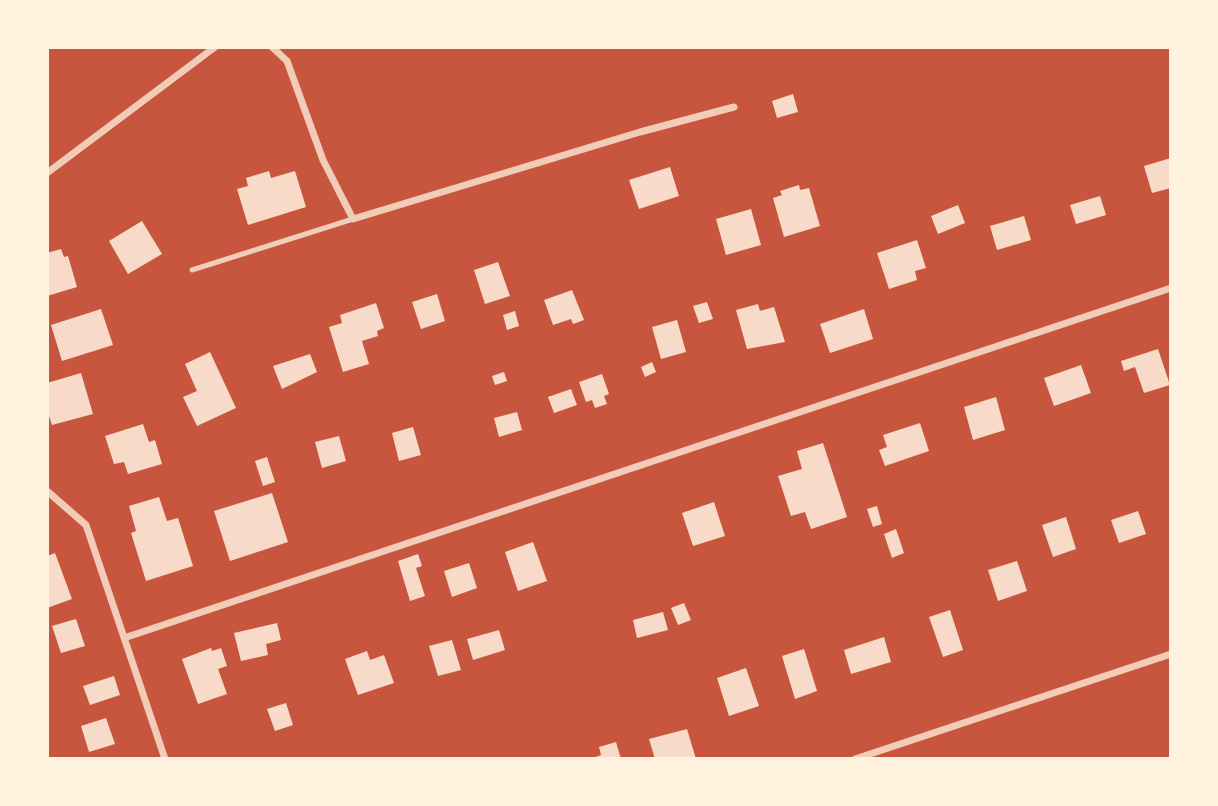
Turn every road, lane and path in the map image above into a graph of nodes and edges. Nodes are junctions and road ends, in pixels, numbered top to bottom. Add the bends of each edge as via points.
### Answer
1 (215, 47) edge
2 (272, 47) edge
3 (734, 107) dead end
4 (47, 173) edge
5 (353, 219) junction
6 (192, 270) dead end
7 (1171, 288) edge
8 (47, 491) edge
9 (124, 638) junction
10 (1171, 653) edge
11 (165, 759) edge
12 (855, 759) edge

1 - 4 street
2 - 5 street via 287,61 323,160
3 - 5 street
5 - 6 lane
7 - 9 street
8 - 9 street via 86,525
9 - 11 street
10 - 12 street

